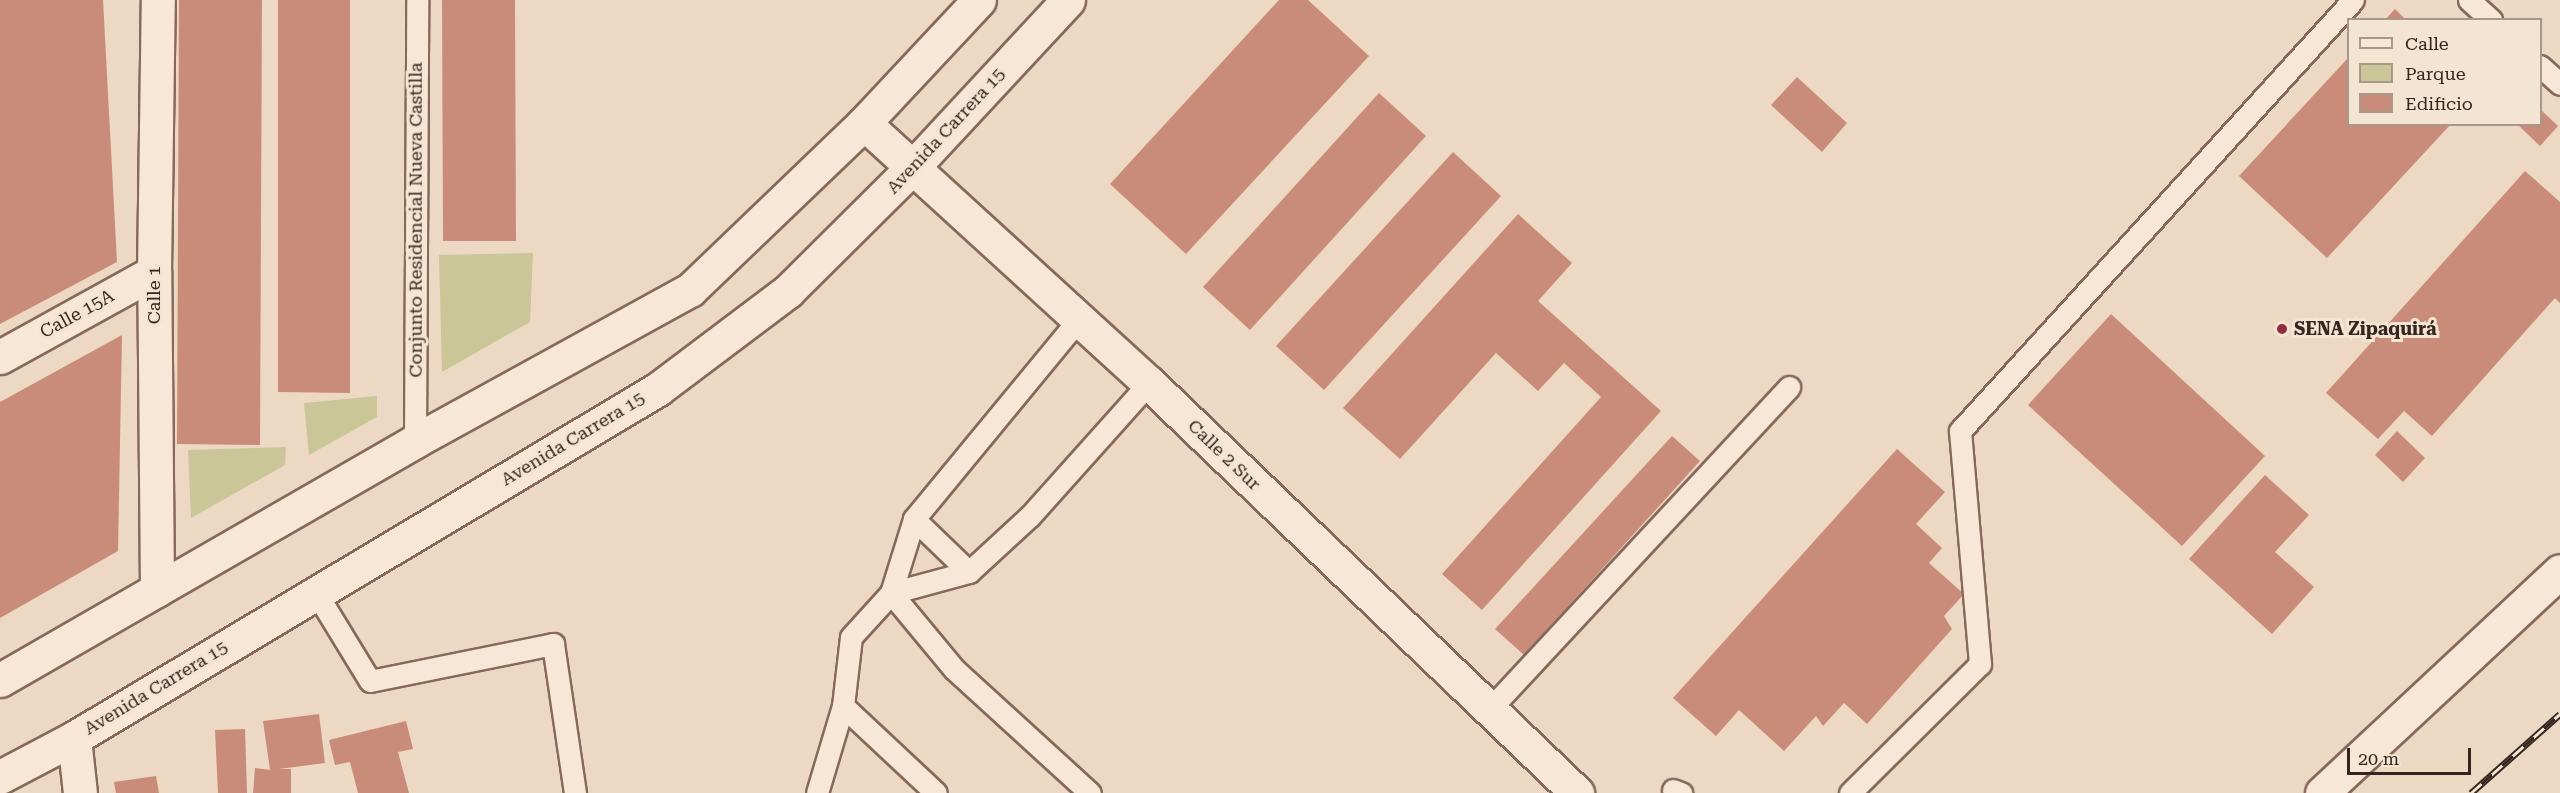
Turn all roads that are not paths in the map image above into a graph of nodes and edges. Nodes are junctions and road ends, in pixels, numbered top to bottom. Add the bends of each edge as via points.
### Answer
1 (158, 0) edge
2 (417, 0) edge
3 (979, 0) edge
4 (1068, 0) edge
5 (2353, 0) edge
6 (2469, 0) edge
7 (2489, 18) edge
8 (2542, 67) edge
9 (2560, 84) edge
10 (864, 123) junction
11 (912, 168) junction
12 (154, 272) junction
13 (1079, 319) junction
14 (0, 357) edge
15 (1149, 383) junction
16 (1789, 387) dead end
17 (415, 441) junction
18 (914, 519) junction
19 (2560, 571) edge
20 (969, 572) junction
21 (157, 590) junction
22 (315, 591) junction
23 (891, 593) junction
24 (0, 680) edge
25 (843, 706) junction
26 (1489, 710) junction
27 (74, 738) junction
28 (0, 777) edge
29 (80, 793) edge
30 (575, 793) edge
31 (817, 793) edge
32 (936, 793) edge
33 (1090, 793) edge
34 (1577, 793) edge
35 (1850, 793) edge
36 (2322, 793) edge

1 - 12 main road, Calle 1
2 - 17 lane, Conjunto Residencial Nueva Castilla
3 - 10 main road
4 - 11 main road, Avenida Carrera 15
5 - 35 lane via 1960,431 1980,664
6 - 7 lane
8 - 9 lane
10 - 11 main road, Calle 2 Sur
10 - 17 main road via 690,290
11 - 13 main road, Calle 2 Sur
11 - 22 main road, Avenida Carrera 15 via 788,291 658,388
12 - 14 main road, Calle 15A
12 - 21 main road, Calle 1
13 - 15 main road, Calle 2 Sur
13 - 18 lane
15 - 20 lane via 1030,516
15 - 26 main road, Calle 2 Sur
16 - 26 lane
17 - 21 main road
18 - 20 lane
18 - 23 lane
19 - 36 main road
20 - 23 lane
21 - 24 main road
22 - 27 main road, Avenida Carrera 15
22 - 30 lane via 370,681 553,644
23 - 25 lane via 850,637
23 - 33 lane via 954,669
25 - 31 lane
25 - 32 lane
26 - 34 main road, Calle 2 Sur
27 - 28 main road, Avenida Carrera 15
27 - 29 main road

